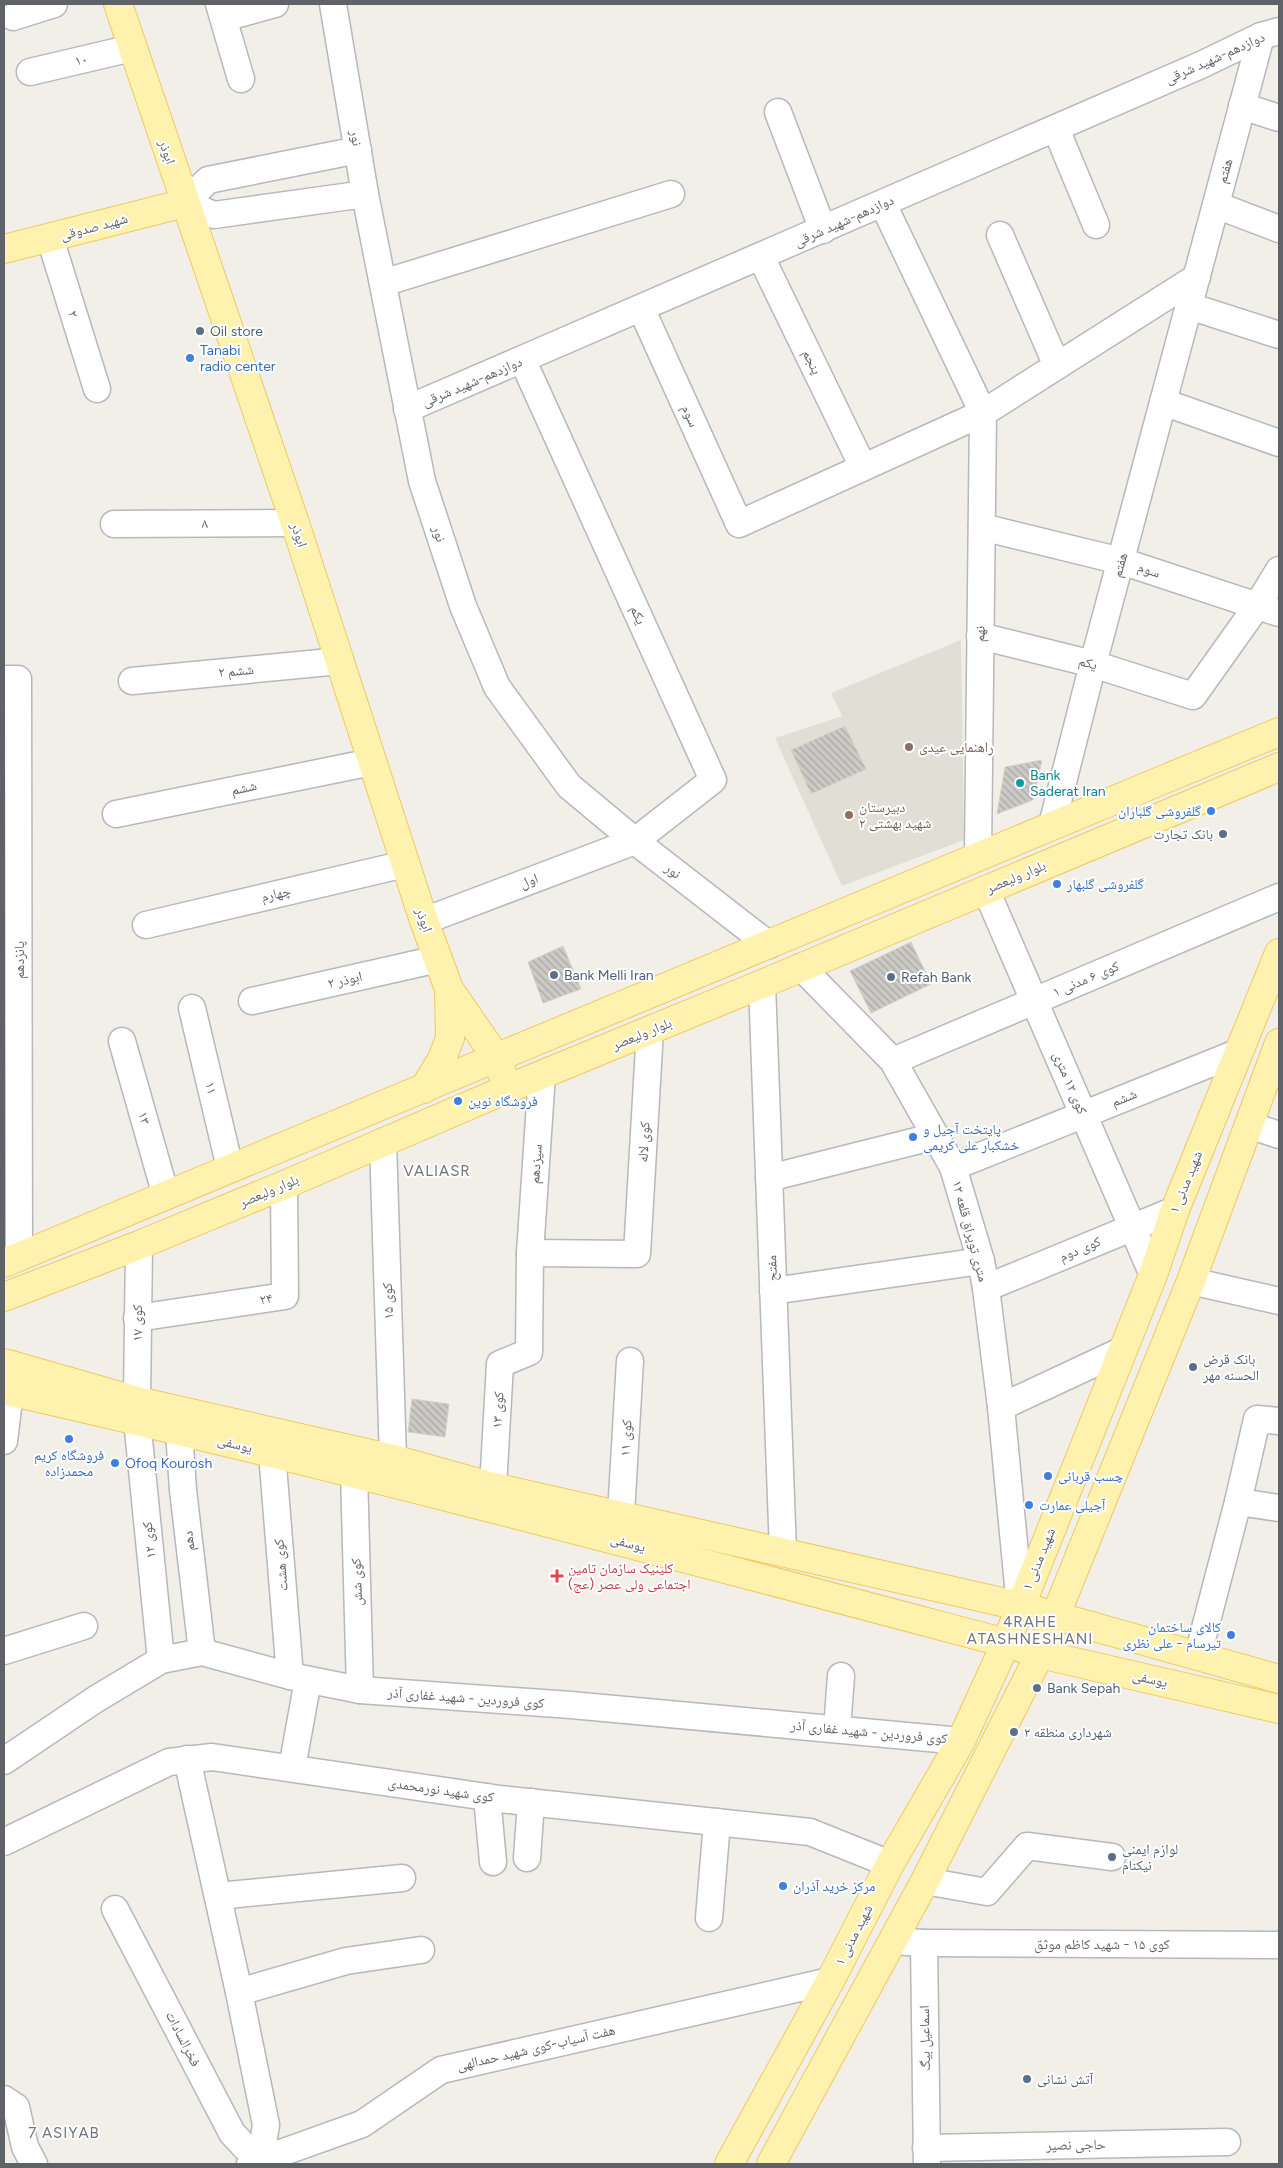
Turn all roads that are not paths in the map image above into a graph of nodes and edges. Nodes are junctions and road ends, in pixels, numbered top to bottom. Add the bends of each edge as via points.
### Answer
1 (54, 4) edge
2 (118, 4) edge
3 (275, 4) edge
4 (333, 4) edge
5 (222, 11) edge
6 (13, 17) dead end
7 (1270, 33) edge
8 (132, 48) junction
9 (30, 72) dead end
10 (241, 79) dead end
11 (1242, 106) junction
12 (778, 112) dead end
13 (1279, 118) edge
14 (1056, 129) junction
15 (358, 150) junction
16 (366, 194) junction
17 (671, 194) dead end
18 (184, 204) junction
19 (883, 204) junction
20 (1216, 205) junction
21 (1096, 224) dead end
22 (1279, 229) edge
23 (823, 230) junction
24 (1000, 235) dead end
25 (50, 238) junction
26 (4, 249) edge
27 (761, 257) junction
28 (1197, 278) junction
29 (383, 283) junction
30 (1189, 306) junction
31 (641, 308) junction
32 (1279, 335) edge
33 (522, 360) junction
34 (1057, 366) junction
35 (97, 389) dead end
36 (1163, 402) junction
37 (407, 409) junction
38 (983, 413) junction
39 (1279, 443) edge
40 (863, 467) junction
41 (295, 523) junction
42 (114, 524) dead end
43 (982, 527) junction
44 (1121, 561) junction
45 (1279, 570) edge
46 (1268, 609) edge
47 (980, 636) junction
48 (340, 661) junction
49 (1093, 664) junction
50 (4, 679) edge
51 (132, 681) dead end
52 (1279, 732) edge
53 (372, 762) junction
54 (1279, 767) edge
55 (1267, 775) edge
56 (116, 814) dead end
57 (1052, 825) junction
58 (635, 841) junction
59 (978, 855) junction
60 (405, 864) junction
61 (986, 890) junction
62 (1279, 897) edge
63 (424, 921) junction
64 (146, 925) dead end
65 (769, 945) junction
66 (1279, 953) edge
67 (438, 959) junction
68 (801, 967) junction
69 (762, 984) junction
70 (449, 989) junction
71 (252, 1001) dead end
72 (1034, 1001) junction
73 (192, 1008) dead end
74 (650, 1030) junction
75 (122, 1040) dead end
76 (1279, 1043) edge
77 (1239, 1052) junction
78 (496, 1056) junction
79 (893, 1061) junction
80 (542, 1074) junction
81 (424, 1089) junction
82 (507, 1089) junction
83 (1083, 1115) junction
84 (1249, 1125) junction
85 (1279, 1135) edge
86 (936, 1136) junction
87 (383, 1142) junction
88 (952, 1167) junction
89 (230, 1168) junction
90 (769, 1178) junction
91 (284, 1185) junction
92 (166, 1196) junction
93 (1174, 1210) junction
94 (1210, 1226) junction
95 (1132, 1228) junction
96 (139, 1245) junction
97 (530, 1253) junction
98 (12, 1260) edge
99 (981, 1261) junction
100 (1153, 1275) junction
101 (1191, 1280) junction
102 (986, 1288) junction
103 (773, 1291) junction
104 (4, 1297) edge
105 (1279, 1301) edge
106 (137, 1318) junction
107 (1123, 1350) junction
108 (529, 1352) joint
109 (630, 1361) dead end
110 (4, 1363) edge
111 (7, 1391) edge
112 (1001, 1407) junction
113 (137, 1411) junction
114 (1279, 1421) edge
115 (180, 1431) junction
116 (4, 1441) edge
117 (272, 1453) junction
118 (393, 1459) junction
119 (354, 1473) junction
120 (493, 1487) junction
121 (1238, 1502) junction
122 (1279, 1508) edge
123 (619, 1528) junction
124 (783, 1552) junction
125 (1020, 1606) junction
126 (1055, 1616) junction
127 (84, 1626) dead end
128 (1006, 1643) junction
129 (4, 1651) edge
130 (202, 1652) junction
131 (1040, 1654) junction
132 (1198, 1655) junction
133 (161, 1660) junction
134 (842, 1676) dead end
135 (1270, 1676) edge
136 (299, 1678) junction
137 (360, 1690) junction
138 (1252, 1701) junction
139 (1279, 1709) edge
140 (837, 1730) junction
141 (962, 1741) junction
142 (187, 1759) junction
143 (4, 1761) edge
144 (292, 1768) junction
145 (488, 1797) junction
146 (530, 1802) junction
147 (717, 1822) junction
148 (4, 1842) edge
149 (1112, 1857) dead end
150 (527, 1858) dead end
151 (493, 1862) dead end
152 (890, 1864) junction
153 (402, 1878) dead end
154 (925, 1881) junction
155 (218, 1896) junction
156 (116, 1909) dead end
157 (709, 1918) dead end
158 (859, 1924) junction
159 (892, 1941) junction
160 (924, 1943) junction
161 (1279, 1945) edge
162 (421, 1950) dead end
163 (830, 1981) junction
164 (239, 1992) junction
165 (4, 2099) edge
166 (1227, 2142) dead end
167 (926, 2156) edge
168 (257, 2163) edge
169 (34, 2164) edge
170 (729, 2164) edge
171 (771, 2164) edge

1 - 6 street
2 - 8 main road, ابوذر
3 - 5 street
4 - 15 street, نور
5 - 10 street
7 - 11 street, هفتم
7 - 14 street, دوازدهم-شهید شرقی
8 - 9 street, ۱۰
8 - 18 main road, ابوذر
11 - 13 street
11 - 20 street, هفتم
12 - 23 street
14 - 19 street, دوازدهم-شهید شرقی
14 - 21 street
15 - 16 street, نور
15 - 18 street via 208,180
16 - 18 street via 214,215
16 - 29 street, نور
17 - 29 street
18 - 25 main road, شهید صدوقی
18 - 41 main road, ابوذر
19 - 23 street, دوازدهم-شهید شرقی
19 - 38 street
20 - 22 street
20 - 28 street, هفتم
23 - 27 street, دوازدهم-شهید شرقی
24 - 34 street
25 - 26 main road, شهید صدوقی
25 - 35 street, ۲
27 - 31 street, دوازدهم-شهید شرقی
27 - 40 street, پنجم
28 - 30 street, هفتم
28 - 34 street
29 - 37 street, نور
30 - 32 street
30 - 36 street, هفتم
31 - 33 street, دوازدهم-شهید شرقی
31 - 40 street, سوم via 739,524
33 - 37 street, دوازدهم-شهید شرقی
33 - 58 street, یکم via 713,780
34 - 38 street
36 - 39 street
36 - 44 street, هفتم
37 - 58 street, نور via 422,480 463,606 497,687 569,786
38 - 40 street
38 - 43 street, نهم
41 - 42 street, ۸
41 - 48 main road, ابوذر
43 - 44 street, سوم
43 - 47 street, نهم
44 - 46 street, سوم
44 - 49 street, هفتم
45 - 46 street
46 - 49 street, یکم via 1193,696
47 - 49 street, یکم
47 - 59 street, نهم
48 - 51 street, ششم ۲
48 - 53 main road, ابوذر
49 - 57 street, هفتم
50 - 98 street, پانزدهم via 18,679
52 - 57 main road
53 - 56 street, ششم
53 - 60 main road, ابوذر
54 - 55 main road, بلوار ولیعصر
55 - 61 main road, بلوار ولیعصر
57 - 59 main road
58 - 63 street, اول
58 - 65 street, نور
59 - 65 main road
60 - 63 main road, ابوذر
60 - 64 street, چهارم
61 - 68 main road, بلوار ولیعصر
61 - 72 street, کوی ۱۲ متری
62 - 72 street, کوی ۶ مدنی ۱
63 - 67 main road, ابوذر
65 - 68 main road
65 - 78 main road
66 - 77 main road, شهید مدنی ۱
67 - 70 main road, ابوذر
67 - 71 street, ۲ ابوذر
68 - 69 main road, بلوار ولیعصر
68 - 79 street, ۱۲ متری توپراق قلعه
69 - 74 main road, بلوار ولیعصر
69 - 90 street, مفتح
70 - 78 main road, ابوذر
70 - 81 main road via 450,1038
72 - 79 street, کوی ۶ مدنی ۱
72 - 83 street, کوی ۱۲ متری
73 - 89 street, ۱۱
74 - 80 main road, بلوار ولیعصر
74 - 97 street, کوی لاله via 637,1254
75 - 92 street, ۱۳
76 - 84 main road
77 - 83 street, ششم
77 - 93 main road, شهید مدنی ۱
78 - 81 main road
78 - 82 main road, ابوذر
79 - 86 street, ۱۲ متری توپراق قلعه
80 - 82 main road, بلوار ولیعصر
80 - 97 street, سیزدهم
81 - 89 main road
82 - 87 main road, بلوار ولیعصر
83 - 88 street, ششم
83 - 95 street, کوی ۱۲ متری
84 - 85 street
84 - 94 main road
86 - 88 street, ۱۲ متری توپراق قلعه
86 - 90 street
87 - 91 main road, بلوار ولیعصر
87 - 118 street, کوی ۱۵
88 - 99 street, ۱۲ متری توپراق قلعه
89 - 92 main road
90 - 103 street, مفتح
91 - 96 main road, بلوار ولیعصر
91 - 106 street, ۲۴ via 285,1296
92 - 98 main road
93 - 94 main road
93 - 95 street, کوی دوم
93 - 100 main road, شهید مدنی ۱
94 - 101 main road
95 - 100 street, کوی ۱۲ متری
95 - 102 street, کوی دوم
96 - 104 main road, بلوار ولیعصر
96 - 106 street, کوی ۱۷
97 - 108 street, سیزدهم
99 - 102 street, ۱۲ متری توپراق قلعه
99 - 103 street
100 - 107 main road, شهید مدنی ۱
101 - 105 street
101 - 126 main road
102 - 112 street, ۱۲ متری توپراق قلعه
103 - 124 street, مفتح
106 - 113 street, کوی ۱۷
107 - 112 street
107 - 125 main road, شهید مدنی ۱
108 - 120 street, کوی ۱۳ via 500,1364
109 - 123 street, کوی ۱۱
110 - 113 main road, یوسفی
111 - 113 main road, یوسفی
111 - 116 street
112 - 125 street, ۱۲ متری توپراق قلعه
113 - 115 main road, یوسفی
113 - 118 main road, یوسفی
113 - 133 street, کوی ۱۲
114 - 121 street via 1257,1419
115 - 117 main road, یوسفی
115 - 130 street, دهم
117 - 119 main road, یوسفی
117 - 136 street, کوی هشت
118 - 120 main road, یوسفی
119 - 123 main road, یوسفی
119 - 137 street, کوی شش
120 - 123 main road, یوسفی
121 - 122 street
121 - 132 street
123 - 124 main road, یوسفی
123 - 128 main road, یوسفی
124 - 125 main road, یوسفی
125 - 126 main road, یوسفی
125 - 128 main road, شهید مدنی ۱
126 - 131 main road
126 - 132 main road, یوسفی
127 - 129 street
128 - 131 main road, یوسفی
128 - 141 main road, شهید مدنی ۱
130 - 133 street, کوی فروردین - شهید غفاری آذر
130 - 136 street, کوی فروردین - شهید غفاری آذر
131 - 138 main road, یوسفی
131 - 154 main road
132 - 135 main road, یوسفی
133 - 143 street, کوی فروردین - شهید غفاری آذر
134 - 140 street
135 - 138 main road
136 - 137 street, کوی فروردین - شهید غفاری آذر
136 - 144 street, کوی هشت
137 - 140 street, کوی فروردین - شهید غفاری آذر via 571,1705
138 - 139 main road, یوسفی
140 - 141 street, کوی فروردین - شهید غفاری آذر
141 - 152 main road, شهید مدنی ۱
142 - 144 street, کوی شهید نورمحمدی via 212,1757
142 - 148 street, کوی شهید نورمحمدی via 169,1762
142 - 155 street
144 - 145 street, کوی شهید نورمحمدی
145 - 146 street, کوی شهید نورمحمدی
145 - 151 street
146 - 147 street, کوی شهید نورمحمدی
146 - 150 street
147 - 152 street, کوی شهید نورمحمدی via 810,1832
147 - 157 street
149 - 154 street via 1027,1846 987,1892
152 - 154 main road
152 - 158 main road, شهید مدنی ۱
153 - 155 street
154 - 159 main road
155 - 164 street
156 - 168 street, فخرالسادات via 232,2133
158 - 159 main road
158 - 163 main road, شهید مدنی ۱
159 - 160 street
159 - 171 main road
160 - 161 street, کوی ۱۵ - شهید کاظم موثق
160 - 167 street, اسماعیل بیگ
162 - 164 street via 346,1961
163 - 168 street, هفت آسیاب-کوی شهید حمدالهی via 441,2070 362,2124
163 - 170 main road, شهید مدنی ۱
164 - 168 street via 266,2124
165 - 169 street via 16,2107 25,2147
166 - 167 street, حاجی نصیر

